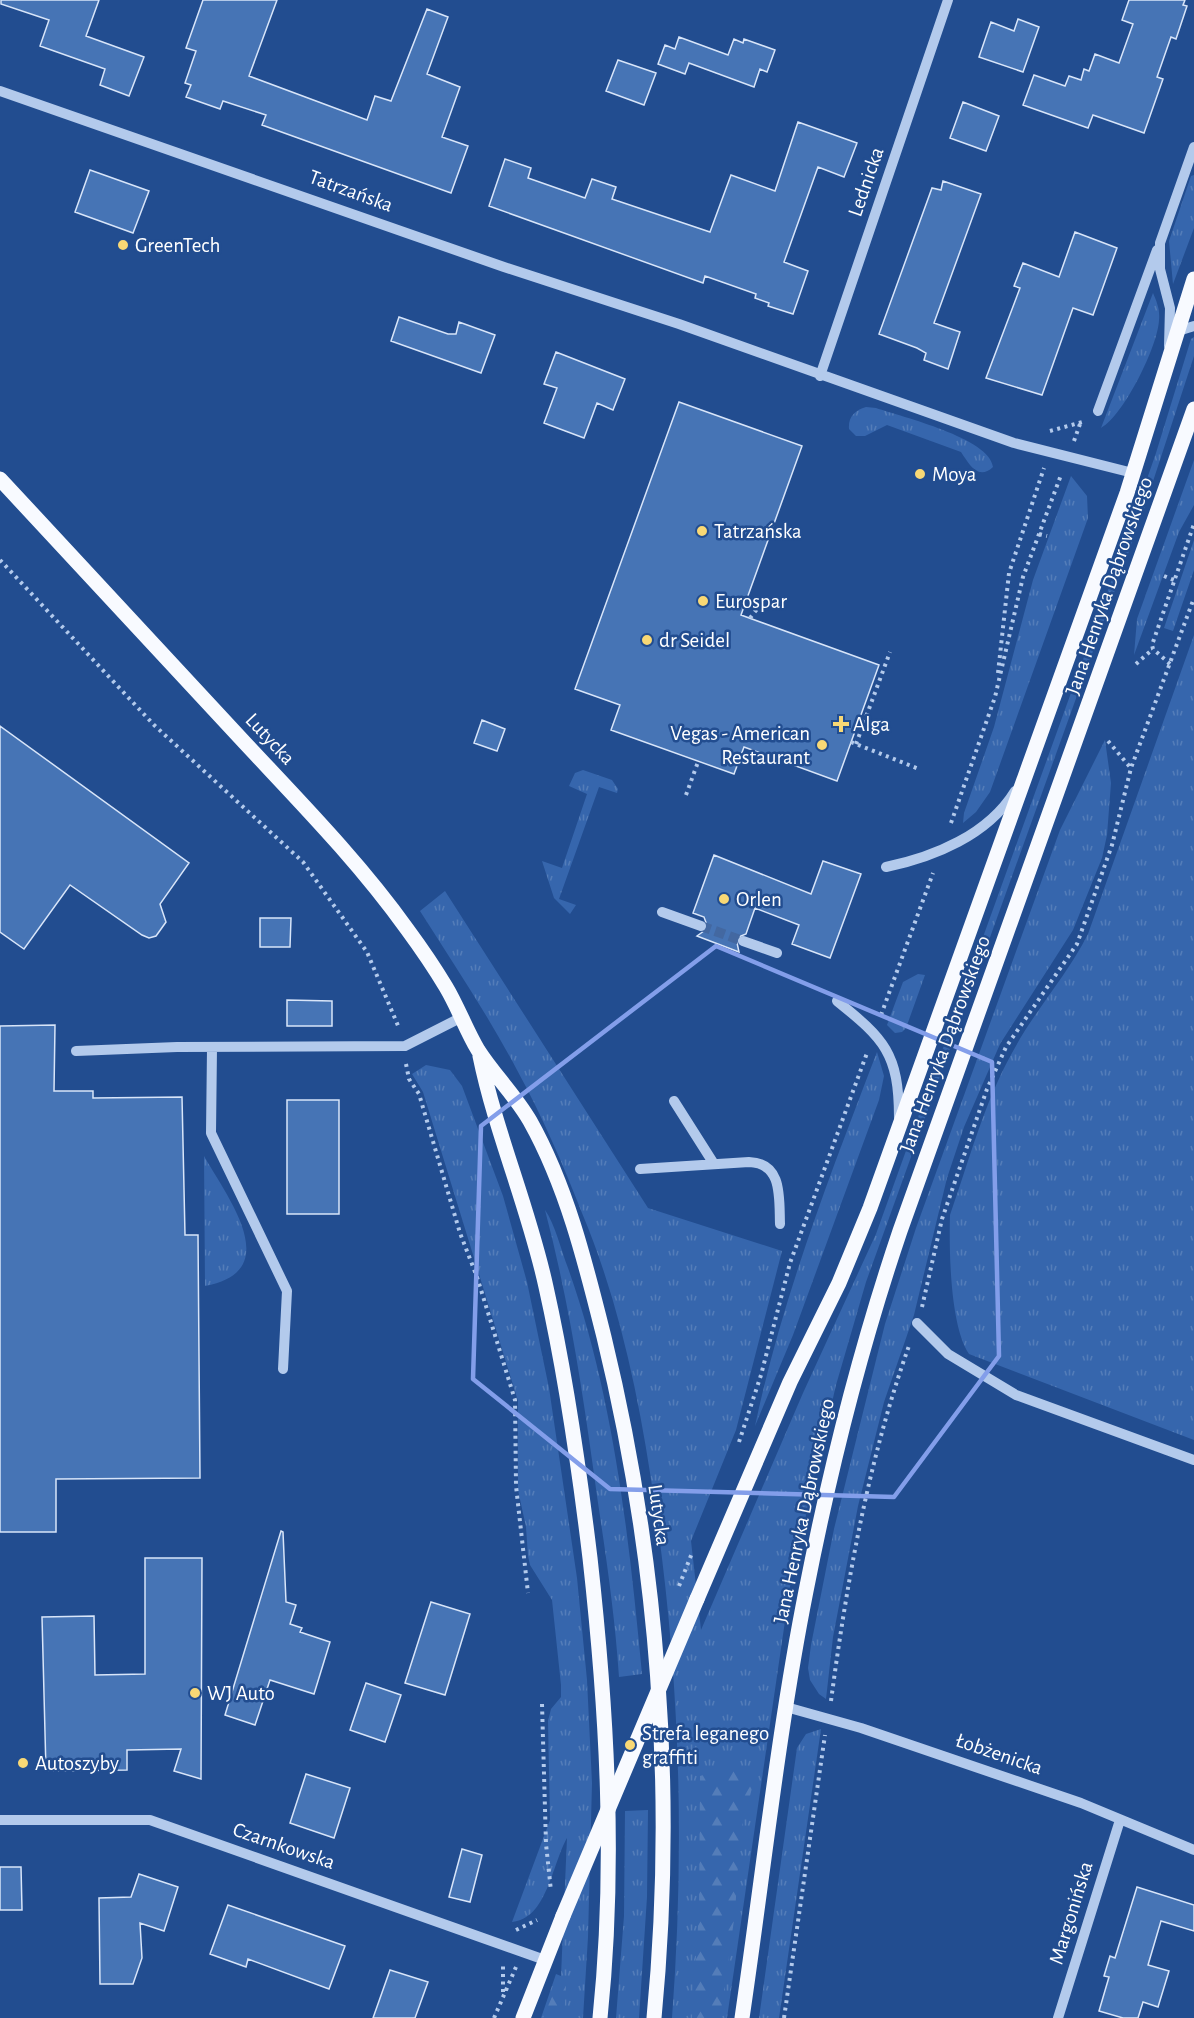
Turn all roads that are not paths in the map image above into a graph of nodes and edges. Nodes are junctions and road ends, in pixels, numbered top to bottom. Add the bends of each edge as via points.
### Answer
1 (948, 0) edge
2 (0, 91) edge
3 (1194, 147) edge
4 (1160, 243) junction
5 (1194, 279) edge
6 (1194, 326) edge
7 (1178, 331) junction
8 (1168, 362) junction
9 (820, 376) junction
10 (1194, 409) edge
11 (1098, 411) road end
12 (1133, 473) junction
13 (0, 479) edge
14 (1026, 773) junction
15 (886, 867) dead end
16 (662, 912) dead end
17 (701, 926) tunnel mouth
18 (743, 941) tunnel mouth
19 (777, 953) dead end
20 (837, 1001) dead end
21 (462, 1017) junction
22 (212, 1048) junction
23 (478, 1050) junction
24 (76, 1051) dead end
25 (674, 1101) dead end
26 (899, 1125) junction
27 (714, 1164) junction
28 (640, 1169) dead end
29 (780, 1224) dead end
30 (917, 1323) road end
31 (283, 1369) dead end
32 (1194, 1460) edge
33 (786, 1707) junction
34 (0, 1820) edge
35 (1120, 1820) junction
36 (1194, 1850) edge
37 (545, 1960) junction
38 (524, 2018) edge
39 (600, 2018) edge
40 (654, 2018) edge
41 (742, 2018) edge
42 (1058, 2018) edge

1 - 9 street, Lednicka
2 - 9 street, Tatrzańska
3 - 4 street, Jana Henryka Dąbrowskiego
4 - 8 street, Jana Henryka Dąbrowskiego via 1160,269 1170,308
4 - 11 street
5 - 7 main road, Jana Henryka Dąbrowskiego
6 - 7 street
7 - 8 main road, Jana Henryka Dąbrowskiego
8 - 12 main road, Jana Henryka Dąbrowskiego
9 - 12 street, Tatrzańska via 1014,443
10 - 33 main road, Jana Henryka Dąbrowskiego via 868,1326 825,1500
12 - 14 main road, Jana Henryka Dąbrowskiego
13 - 21 main road, Lutycka via 352,861 407,929
14 - 15 street via 1006,804 986,823 924,859
14 - 26 main road, Jana Henryka Dąbrowskiego
16 - 17 street
18 - 19 street
20 - 26 street via 875,1032 892,1061
21 - 22 street via 405,1046
21 - 23 main road, Lutycka
22 - 24 street
22 - 31 street via 211,1133 287,1291
23 - 39 main road, Lutycka via 546,1285 582,1494 607,1736 609,1863
23 - 40 main road, Lutycka via 530,1122 561,1194 595,1300 622,1415 660,1698 663,1858
25 - 27 street
26 - 37 main road, Jana Henryka Dąbrowskiego, bridge via 855,1246 790,1382
27 - 28 street
27 - 29 street via 756,1162 768,1167 777,1183
30 - 32 street via 948,1354 1016,1395
33 - 35 street, Łobżenicka via 1081,1803
33 - 41 main road, Jana Henryka Dąbrowskiego
34 - 37 street, Czarnkowska via 150,1820
35 - 36 street, Łobżenicka
35 - 42 street, Margonińska
37 - 38 main road, Jana Henryka Dąbrowskiego

